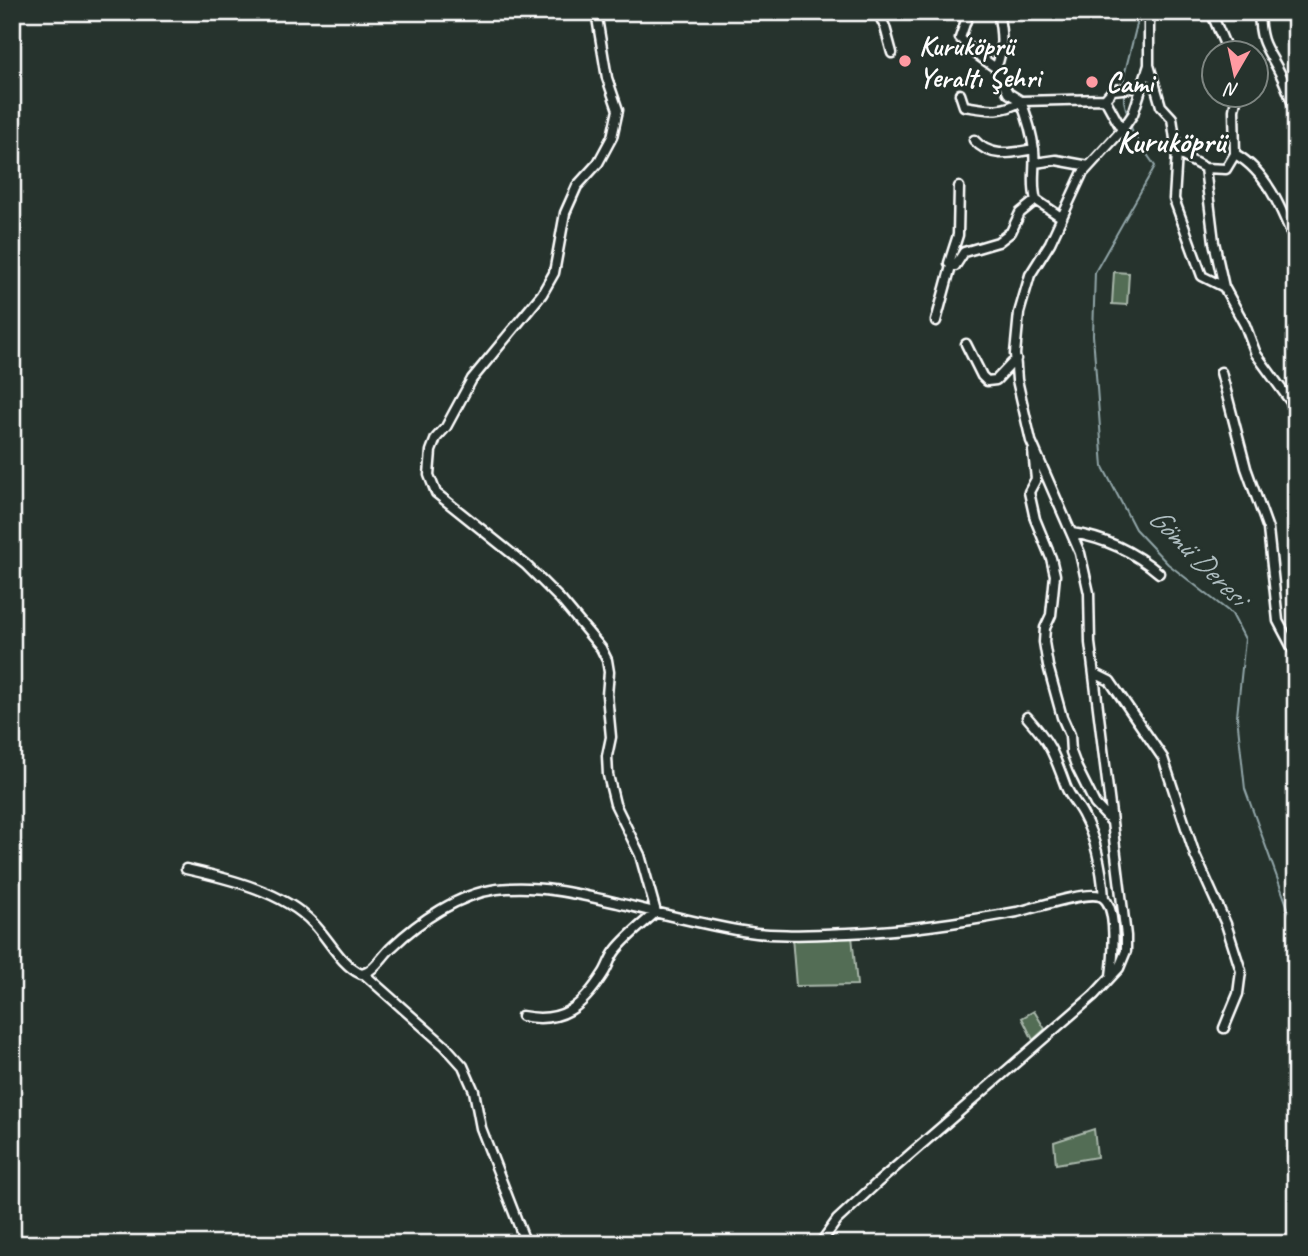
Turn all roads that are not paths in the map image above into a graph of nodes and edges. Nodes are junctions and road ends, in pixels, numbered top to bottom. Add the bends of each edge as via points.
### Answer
1 (596, 12) edge
2 (878, 12) edge
3 (968, 12) edge
4 (998, 12) edge
5 (1149, 12) edge
6 (1211, 12) edge
7 (1259, 12) edge
8 (1222, 38) edge
9 (891, 53) dead end
10 (1149, 65) junction
11 (996, 68) junction
12 (1142, 87) junction
13 (960, 94) dead end
14 (1105, 99) junction
15 (1021, 101) junction
16 (1234, 108) edge
17 (1296, 112) edge
18 (1122, 130) junction
19 (974, 140) dead end
20 (1034, 149) junction
21 (1177, 153) junction
22 (1236, 154) junction
23 (1035, 163) junction
24 (1089, 166) junction
25 (1205, 167) junction
26 (959, 187) dead end
27 (1036, 200) junction
28 (1061, 217) junction
29 (1296, 245) edge
30 (951, 266) junction
31 (1224, 287) junction
32 (936, 321) dead end
33 (966, 345) dead end
34 (1016, 359) junction
35 (1221, 372) dead end
36 (1296, 409) edge
37 (1031, 441) junction
38 (1072, 533) junction
39 (1159, 573) dead end
40 (1296, 655) edge
41 (1094, 673) junction
42 (1027, 717) dead end
43 (1111, 821) junction
44 (186, 869) dead end
45 (1104, 898) junction
46 (656, 912) junction
47 (364, 974) junction
48 (1111, 976) junction
49 (522, 1016) dead end
50 (1224, 1028) dead end
51 (526, 1244) edge
52 (820, 1244) edge

1 - 46 street via 607,78 618,110 612,137 565,213 554,273 472,379 430,451 429,475 443,500 526,565 601,648 609,672 608,775 615,804 640,855
2 - 9 street
3 - 11 street via 960,38
4 - 11 street via 1003,37
5 - 10 street
6 - 8 street
7 - 17 street via 1262,43 1283,77
10 - 12 street
10 - 21 street via 1161,106 1172,118
11 - 15 street via 1008,93
12 - 14 street via 1113,90
12 - 18 street
13 - 15 street via 964,106 996,110 1010,109
14 - 15 street
14 - 18 street
15 - 20 street
16 - 22 street
18 - 24 street
19 - 20 street via 983,150
20 - 23 street
21 - 25 street
21 - 31 street via 1174,199 1182,224 1202,276
22 - 25 street via 1226,169
22 - 29 street via 1277,198
23 - 24 street via 1056,160
23 - 27 street
24 - 28 street
25 - 31 street
26 - 30 street via 958,235
27 - 28 street
27 - 30 street via 1020,213 1010,232 990,245 964,252
28 - 34 street via 1030,275 1019,313
30 - 32 street
31 - 36 street via 1256,354
33 - 34 street via 987,381 996,380
34 - 37 street
35 - 40 street via 1245,468 1268,529 1278,621
37 - 38 street
37 - 43 street via 1036,479 1029,492 1055,575 1045,628 1048,666 1077,768
38 - 39 street via 1095,537 1139,556
38 - 41 street via 1088,593
41 - 43 street
41 - 50 street via 1110,681 1163,758 1195,855 1226,924 1241,971
42 - 45 street via 1046,737 1092,836
43 - 48 street via 1126,936 1126,951
44 - 47 street via 226,878 289,903 312,921 345,963
45 - 46 street via 1081,897 902,930 849,933 745,931
45 - 48 street via 1114,934
46 - 47 street via 579,894 498,889 471,895 446,908 392,946
46 - 49 street via 614,952 604,973 572,1011 539,1020
47 - 51 street via 463,1066 474,1091 481,1128
48 - 52 street via 1024,1058 877,1183 837,1220

